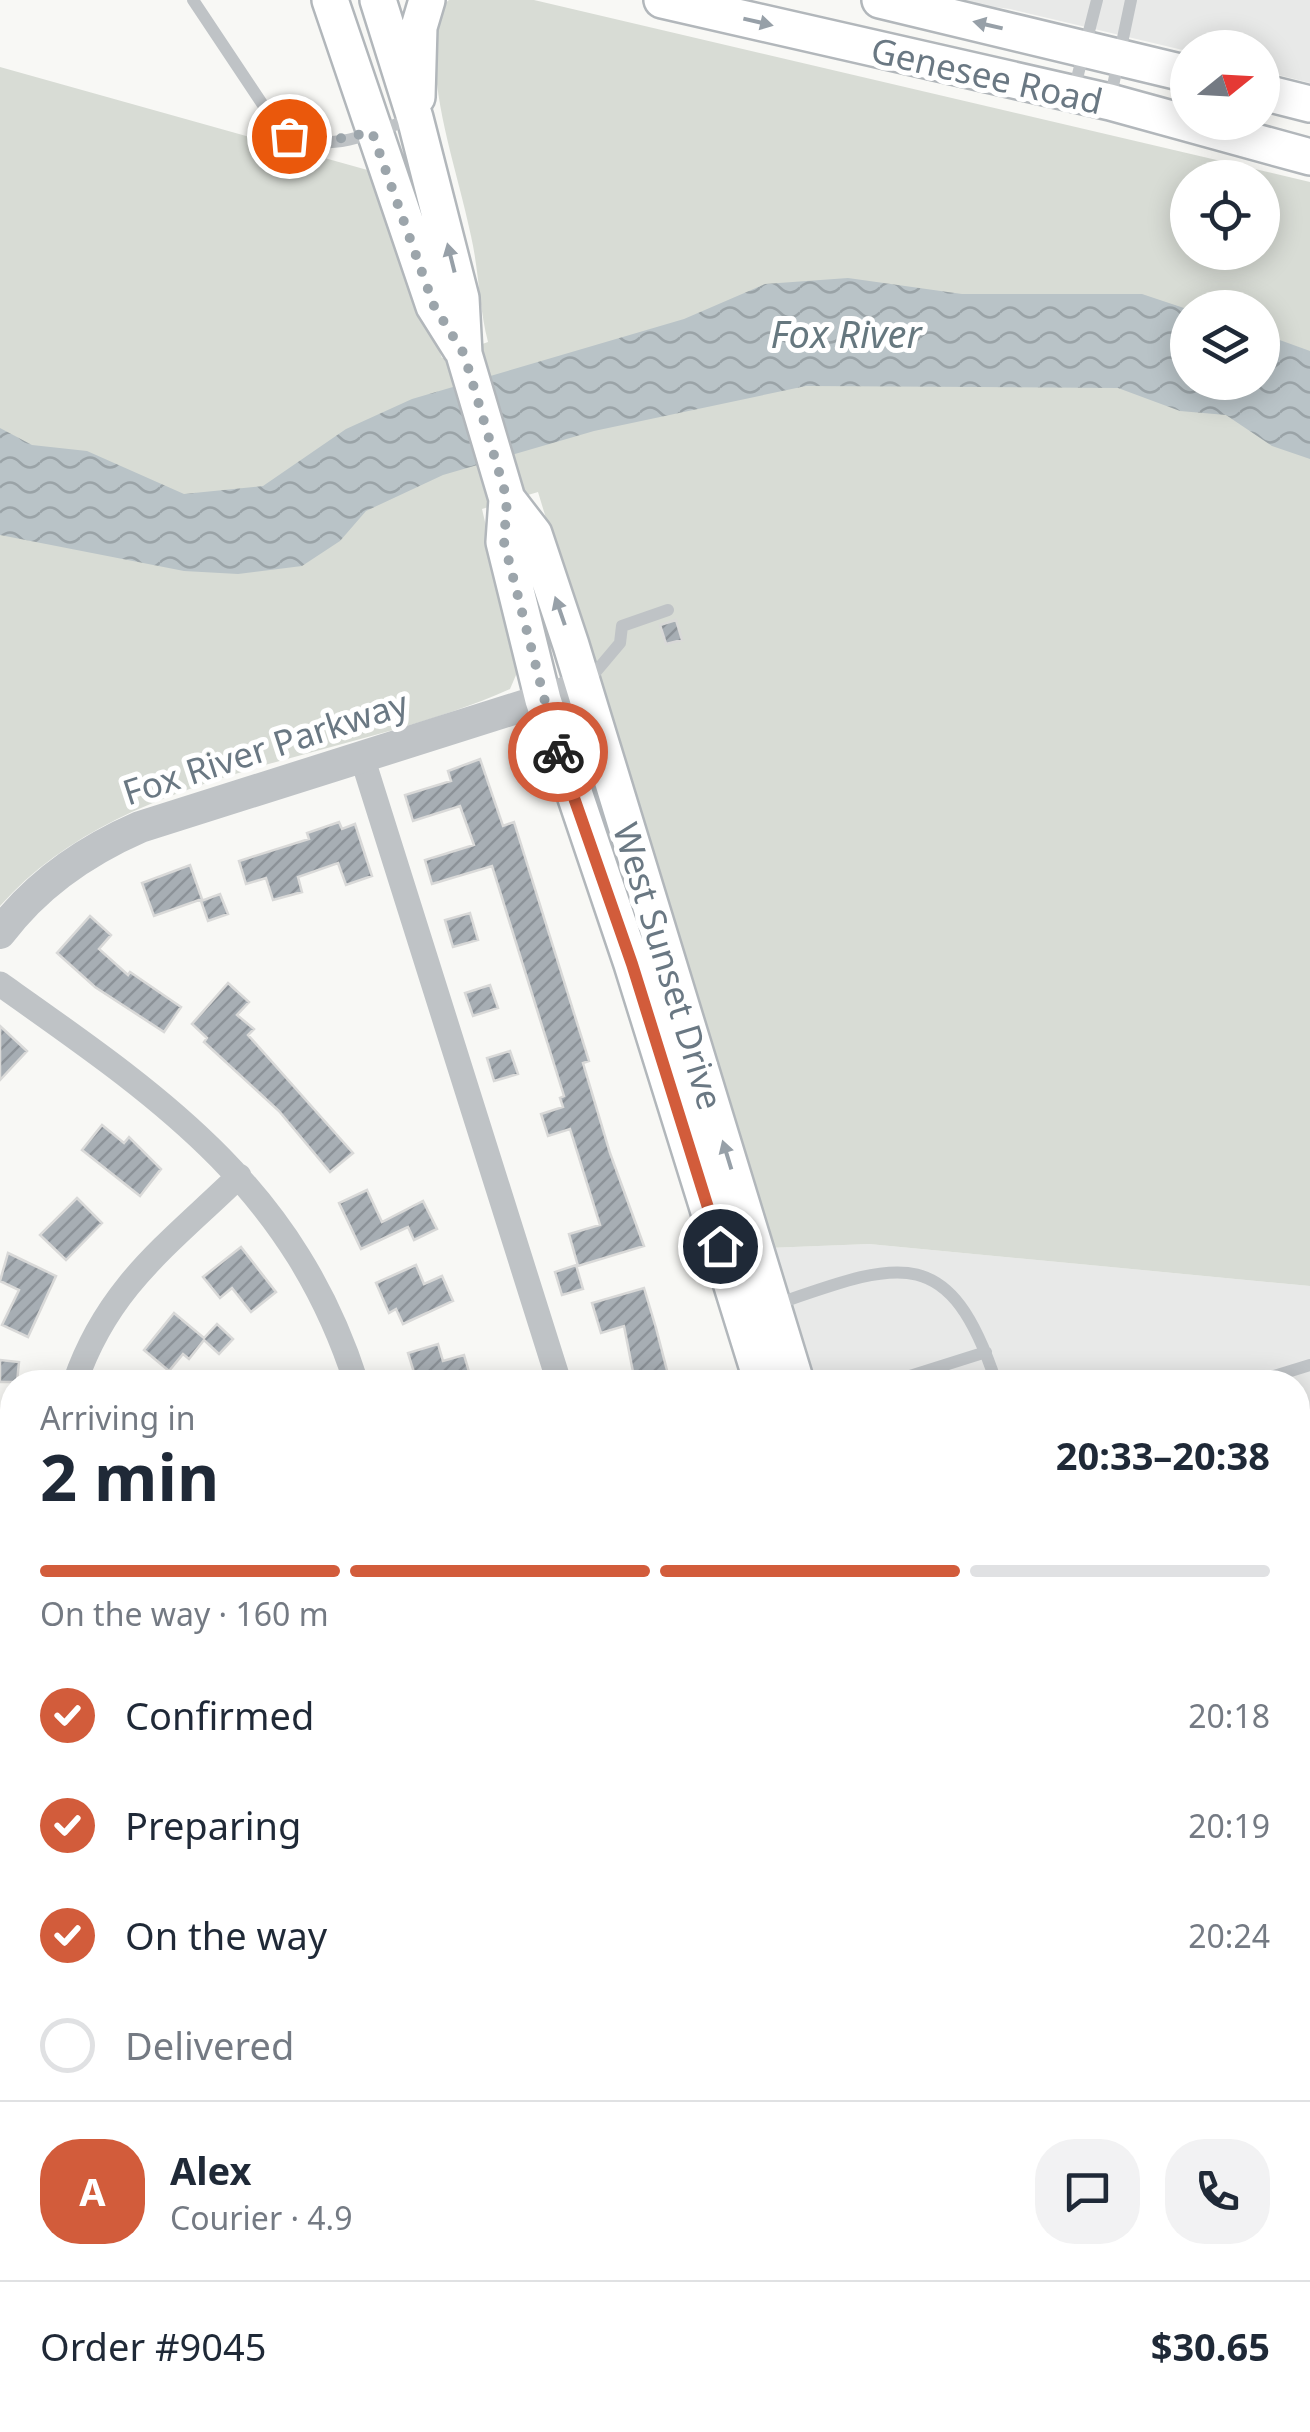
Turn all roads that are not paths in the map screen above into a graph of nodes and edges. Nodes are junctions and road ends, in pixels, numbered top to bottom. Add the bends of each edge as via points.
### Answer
1 (193, 0) edge
2 (307, 0) edge
3 (330, 0) edge
4 (378, 0) edge
5 (427, 0) edge
6 (662, 0) edge
7 (880, 0) edge
8 (1097, 0) edge
9 (1132, 0) edge
10 (1083, 47) junction
11 (1120, 57) junction
12 (349, 58) junction
13 (1170, 70) edge
14 (1073, 94) junction
15 (1280, 96) edge
16 (1110, 102) junction
17 (1310, 104) edge
18 (415, 118) junction
19 (372, 132) junction
20 (1310, 157) edge
21 (464, 354) junction
22 (507, 499) junction
23 (668, 610) dead end
24 (583, 686) junction
25 (542, 700) junction
26 (362, 757) junction
27 (0, 933) edge
28 (0, 984) edge
29 (238, 1176) junction
30 (757, 1311) junction
31 (986, 1352) junction
32 (80, 1370) edge
33 (351, 1370) edge
34 (555, 1370) edge
35 (761, 1370) edge
36 (789, 1370) edge
37 (928, 1370) edge
38 (992, 1370) edge

1 - 19 lane via 289,136 322,144
2 - 12 main road
3 - 12 main road, West Sunset Drive
4 - 18 main road, West Sunset Drive
5 - 18 main road via 419,28
6 -> 14 main road, Genesee Road
10 -> 7 main road, Genesee Road
8 - 10 lane
9 - 11 lane
10 - 11 main road, Genesee Road
10 - 14 lane
11 - 13 main road, Genesee Road
11 - 16 lane
12 - 19 main road, West Sunset Drive
14 - 16 main road, Genesee Road
15 - 17 main road
16 - 20 main road, Genesee Road
18 - 19 lane
21 -> 18 main road, West Sunset Drive via 462,298
19 - 21 main road, West Sunset Drive via 434,306
21 - 22 main road, West Sunset Drive
24 -> 22 main road, West Sunset Drive via 534,534
22 - 25 main road, West Sunset Drive via 504,542
23 - 24 lane via 622,626 620,642
24 - 25 street, Fox River Parkway
30 -> 24 main road, West Sunset Drive
25 - 26 street, Fox River Parkway
25 - 30 main road, West Sunset Drive
26 - 27 street, Fox River Parkway via 109,840 54,877
26 - 34 street
28 - 29 street via 171,1108
29 - 32 street via 132,1275 94,1332
29 - 33 street via 306,1268
30 - 31 lane via 871,1273 900,1270 953,1293
30 - 35 main road, West Sunset Drive
30 - 36 main road, West Sunset Drive
31 - 37 lane
31 - 38 lane

